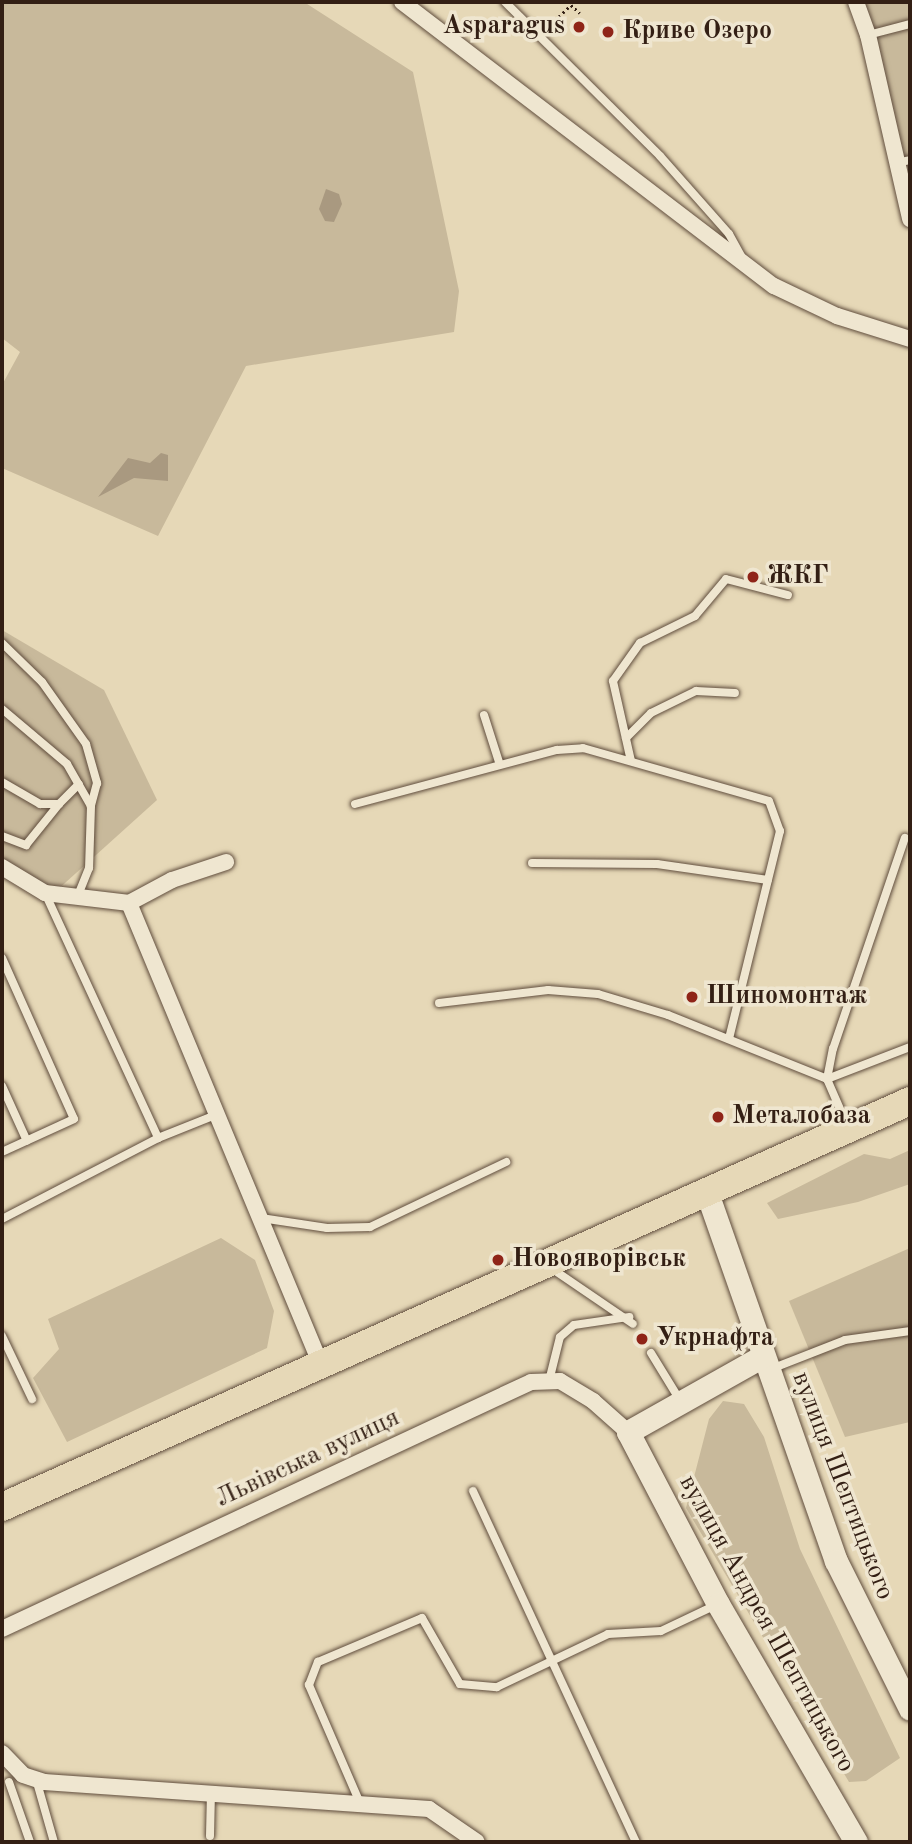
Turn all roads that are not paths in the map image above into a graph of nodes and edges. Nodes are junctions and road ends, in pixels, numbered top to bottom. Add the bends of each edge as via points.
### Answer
1 (402, 2) edge
2 (505, 2) edge
3 (856, 2) edge
4 (910, 24) edge
5 (868, 35) junction
6 (903, 162) edge
7 (910, 219) edge
8 (742, 259) junction
9 (910, 339) edge
10 (788, 595) dead end
11 (2, 643) edge
12 (735, 693) dead end
13 (2, 709) edge
14 (484, 715) dead end
15 (626, 737) junction
16 (631, 761) junction
17 (500, 765) junction
18 (2, 782) edge
19 (79, 785) junction
20 (59, 804) junction
21 (355, 804) dead end
22 (91, 806) junction
23 (2, 836) edge
24 (905, 838) dead end
25 (226, 862) dead end
26 (532, 863) dead end
27 (2, 867) edge
28 (768, 880) junction
29 (45, 893) junction
30 (77, 898) junction
31 (129, 902) junction
32 (2, 958) edge
33 (439, 1003) dead end
34 (729, 1039) junction
35 (910, 1047) edge
36 (827, 1079) junction
37 (2, 1086) edge
38 (910, 1101) edge
39 (218, 1114) junction
40 (848, 1128) junction
41 (158, 1139) junction
42 (27, 1141) junction
43 (2, 1152) edge
44 (506, 1162) dead end
45 (706, 1191) junction
46 (261, 1218) junction
47 (2, 1219) edge
48 (542, 1263) junction
49 (910, 1331) edge
50 (2, 1336) edge
51 (651, 1353) dead end
52 (765, 1363) junction
53 (321, 1365) junction
54 (549, 1382) junction
55 (32, 1399) dead end
56 (681, 1402) junction
57 (628, 1432) junction
58 (473, 1491) dead end
59 (2, 1507) edge
60 (718, 1604) junction
61 (2, 1629) edge
62 (552, 1662) junction
63 (910, 1709) edge
64 (2, 1753) edge
65 (18, 1780) edge
66 (211, 1793) junction
67 (360, 1803) junction
68 (210, 1836) dead end
69 (30, 1842) edge
70 (54, 1842) edge
71 (477, 1842) edge
72 (636, 1842) edge
73 (856, 1842) edge

1 - 8 street
2 - 8 lane via 660,156 729,234
3 - 5 street
4 - 5 lane
5 - 6 street
6 - 7 street
8 - 9 street via 774,286 825,310
10 - 15 lane via 726,579 695,616 640,643 613,681
11 - 22 lane via 42,681 86,744 97,783
12 - 15 lane via 696,691 651,713
13 - 19 lane via 67,764
14 - 17 lane
15 - 16 lane
16 - 17 lane via 583,748
16 - 28 lane via 769,801 780,831
17 - 21 lane
18 - 20 lane via 40,804
19 - 20 lane
19 - 22 lane
20 - 23 lane via 26,845
22 - 30 lane via 89,868
24 - 36 lane via 832,1049
25 - 31 street via 172,880
26 - 28 lane via 657,864
27 - 29 street
28 - 34 lane
29 - 30 street
29 - 41 lane
30 - 31 street
31 - 39 street
32 - 42 lane via 74,1119
33 - 34 lane via 548,990 597,994
34 - 36 lane
35 - 36 lane
36 - 40 lane
37 - 42 lane
38 - 40 highway
39 - 41 lane
39 - 46 street
40 - 45 highway
41 - 47 lane
42 - 43 lane
44 - 46 lane via 370,1227 327,1228
45 - 48 highway
45 - 52 street, вулиця Шептицького
46 - 53 street
48 - 53 highway
48 - 54 lane via 631,1321 574,1325 560,1336
49 - 52 lane via 845,1340
50 - 55 lane
51 - 56 lane
52 - 56 street
52 - 63 street, вулиця Шептицького via 836,1561
53 - 59 highway
54 - 57 street via 560,1381 593,1401
54 - 61 street, Львівська вулиця via 531,1382
56 - 57 street
57 - 60 street, вулиця Андрея Шептицького
58 - 62 lane
60 - 62 lane via 661,1631 608,1634
60 - 73 street, вулиця Андрея Шептицького
62 - 67 lane via 497,1687 460,1684 422,1618 318,1662 309,1685
62 - 72 lane
64 - 65 street
65 - 66 street
65 - 69 lane
65 - 70 lane
66 - 67 street
66 - 68 lane
67 - 71 street via 429,1809

